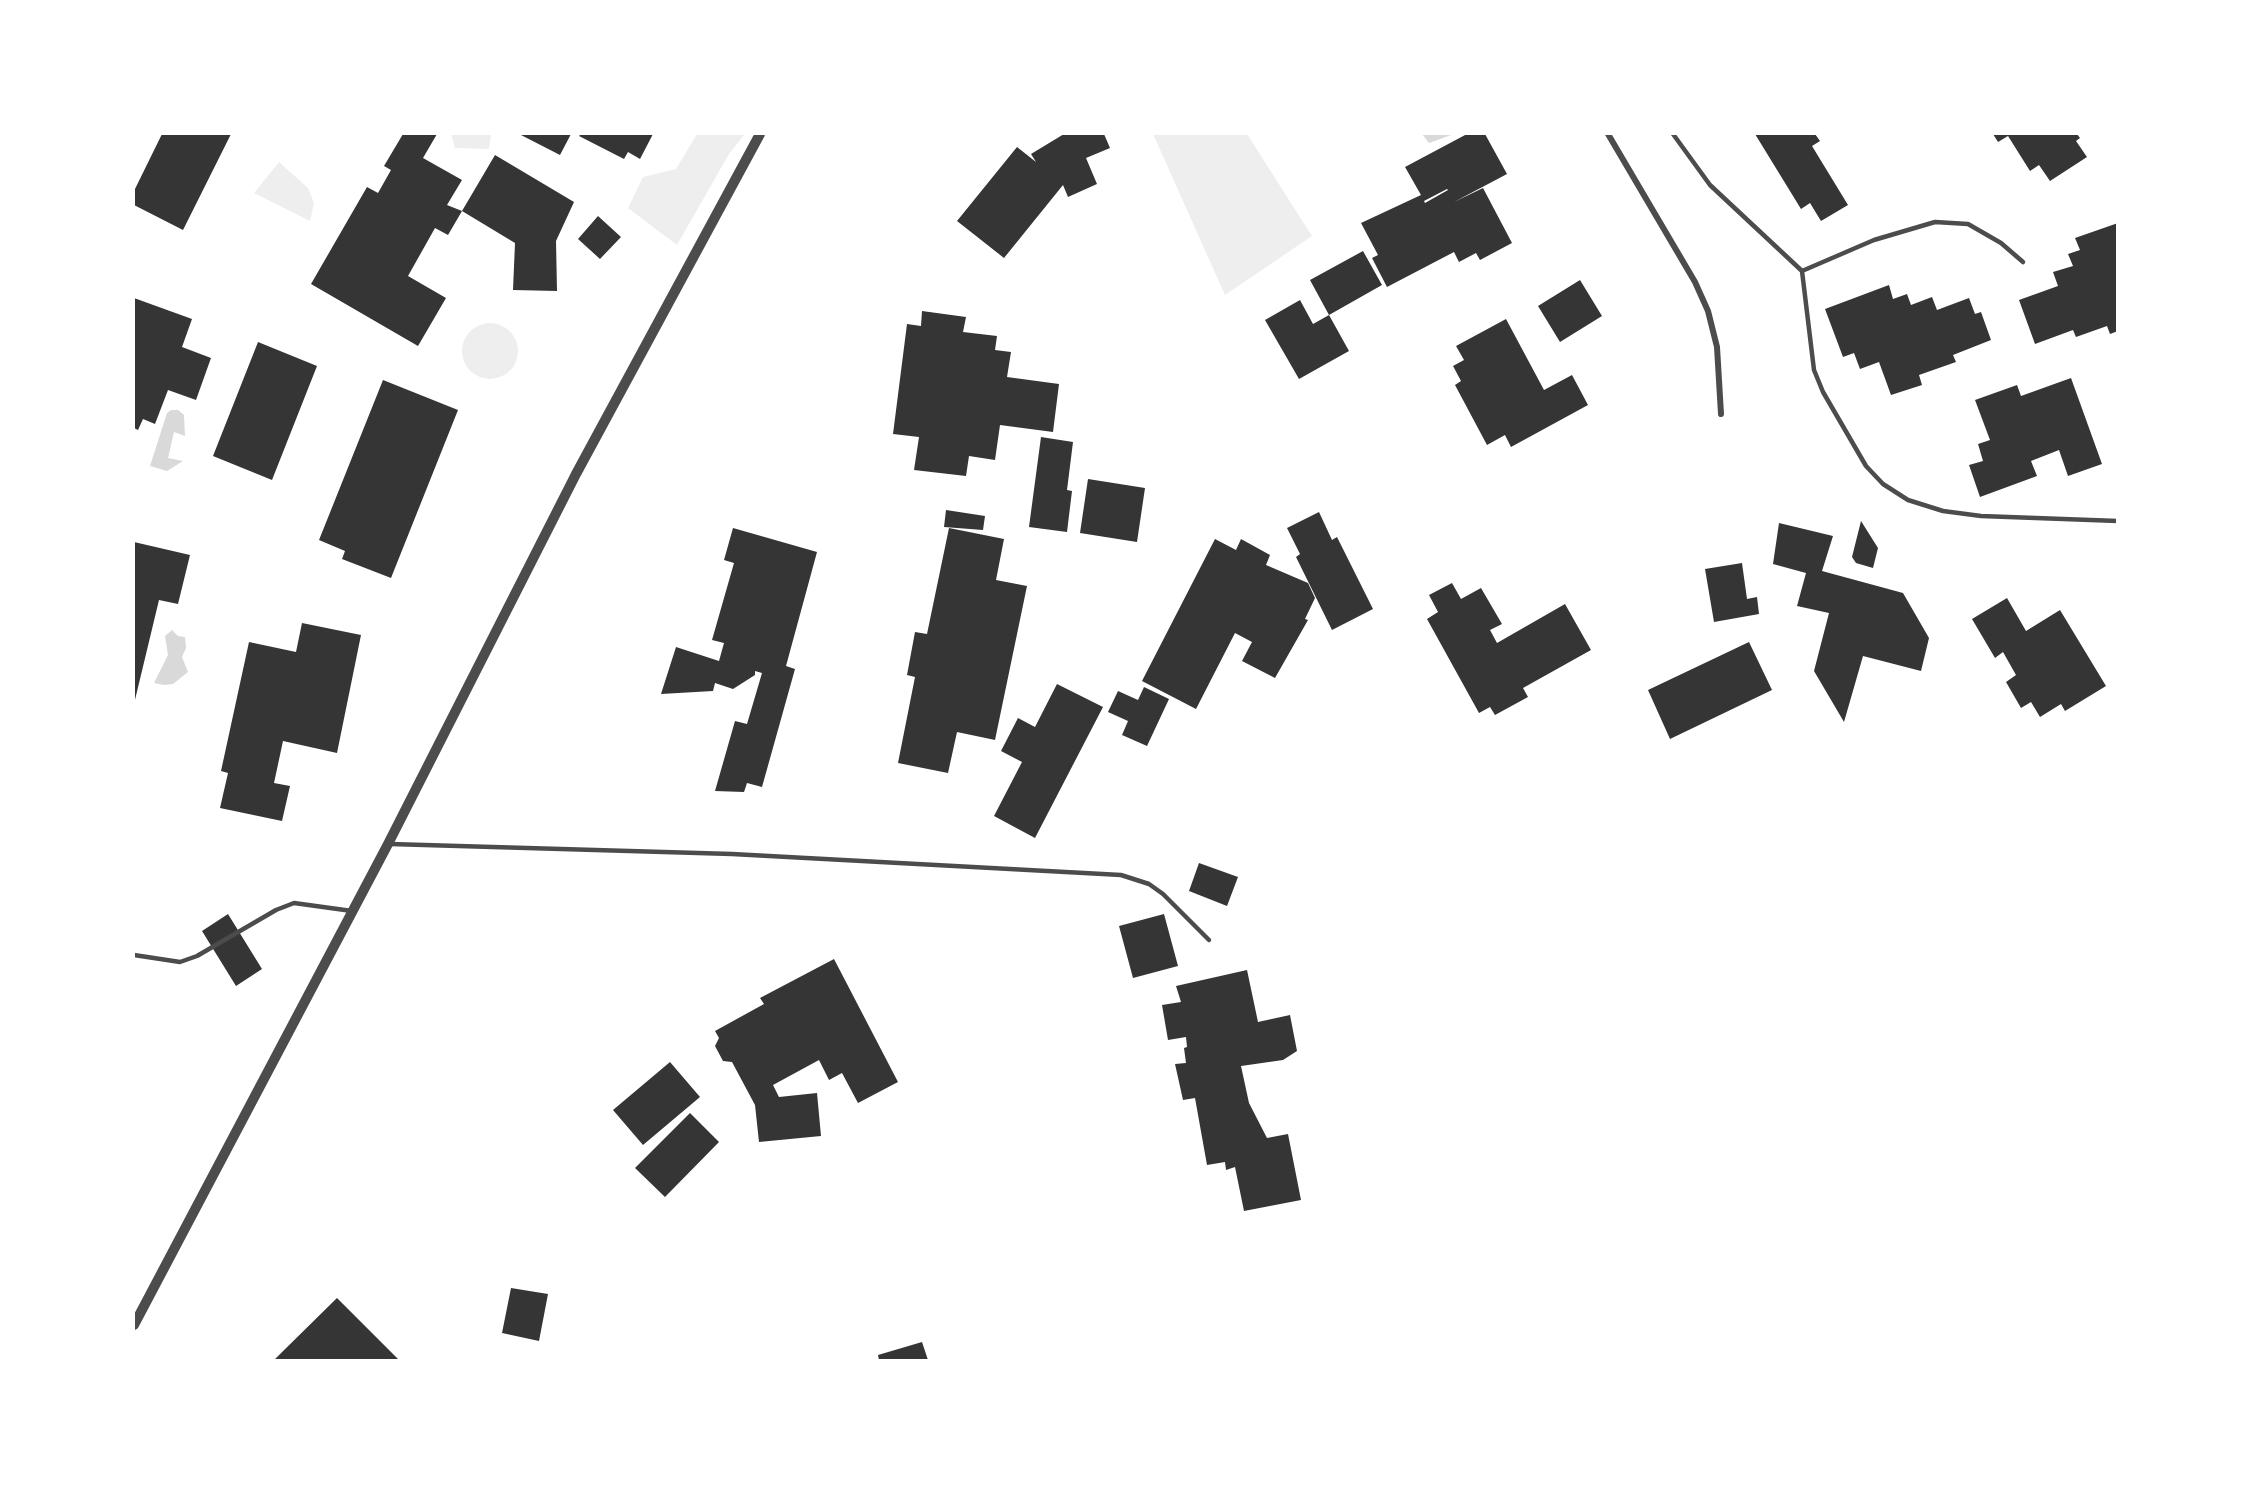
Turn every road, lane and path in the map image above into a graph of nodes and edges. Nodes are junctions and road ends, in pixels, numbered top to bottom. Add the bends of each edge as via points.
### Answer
1 (760, 134) edge
2 (1608, 134) edge
3 (1673, 134) edge
4 (2023, 261) dead end
5 (1802, 271) junction
6 (1721, 414) dead end
7 (2118, 521) edge
8 (388, 844) junction
9 (352, 911) junction
10 (1209, 940) dead end
11 (134, 955) edge
12 (134, 1325) edge

1 - 8 street via 581,464
2 - 6 street via 1708,310 1717,347
3 - 5 lane via 1710,185
4 - 5 lane via 1968,224 1935,222 1874,240
5 - 7 lane via 1814,370 1866,466 1883,484 1908,500 1944,511
8 - 9 street
8 - 10 lane via 732,854 1121,875 1149,884 1163,894
9 - 11 lane via 294,903 180,962
9 - 12 street

